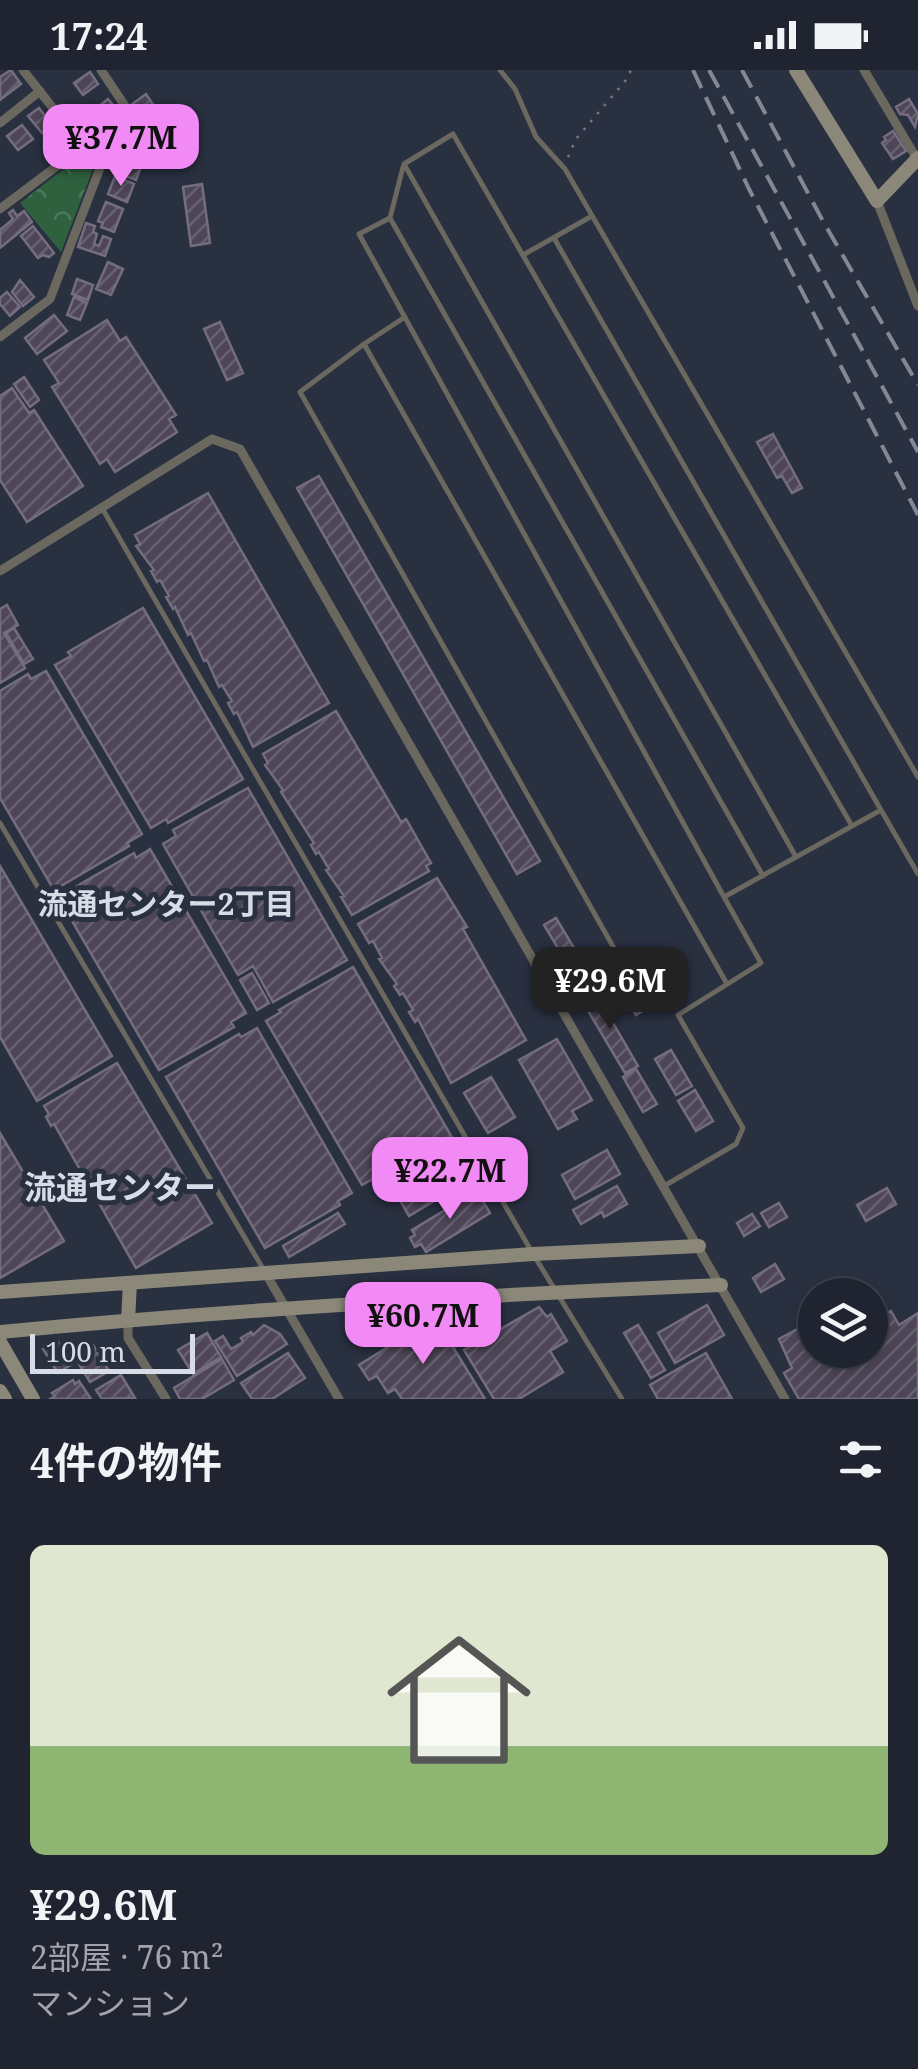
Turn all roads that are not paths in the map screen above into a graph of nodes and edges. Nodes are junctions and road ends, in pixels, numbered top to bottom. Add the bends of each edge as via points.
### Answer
1 (23, 70) edge
2 (101, 70) edge
3 (500, 70) edge
4 (796, 70) edge
5 (864, 70) edge
6 (40, 91) junction
7 (0, 123) edge
8 (84, 147) junction
9 (918, 158) edge
10 (404, 164) junction
11 (877, 202) junction
12 (0, 209) edge
13 (592, 216) junction
14 (390, 218) junction
15 (554, 238) junction
16 (523, 256) junction
17 (918, 306) edge
18 (405, 317) junction
19 (0, 337) edge
20 (364, 344) junction
21 (102, 508) junction
22 (0, 572) edge
23 (918, 778) edge
24 (881, 810) junction
25 (0, 822) edge
26 (852, 826) junction
27 (796, 858) junction
28 (918, 874) edge
29 (763, 876) junction
30 (724, 897) junction
31 (615, 950) dead end
32 (727, 984) junction
33 (664, 1186) junction
34 (698, 1246) junction
35 (533, 1254) junction
36 (266, 1274) junction
37 (130, 1282) junction
38 (721, 1285) junction
39 (0, 1292) edge
40 (558, 1292) junction
41 (286, 1310) junction
42 (128, 1320) junction
43 (0, 1332) edge
44 (0, 1342) edge
45 (0, 1391) edge
46 (4, 1399) edge
47 (34, 1399) edge
48 (166, 1399) edge
49 (339, 1399) edge
50 (622, 1399) edge
51 (785, 1399) edge

1 - 6 street
2 - 8 street via 128,112
3 - 13 lane via 536,138 564,168
4 - 11 street
5 - 9 street
6 - 7 street
6 - 8 street
8 - 12 street
8 - 19 street via 100,168 50,300
9 - 11 street
10 - 14 lane
10 - 16 lane via 452,134
10 - 27 lane
11 - 17 street
13 - 15 lane
13 - 23 lane
14 - 18 lane via 360,234
14 - 29 lane
15 - 16 lane
15 - 24 lane
16 - 26 lane
18 - 20 lane
18 - 30 lane
20 - 31 lane via 300,392
20 - 32 lane
21 - 22 street
21 - 33 street via 212,439 240,448
21 - 35 lane
24 - 26 lane
24 - 28 lane
25 - 36 lane
26 - 27 lane
27 - 29 lane
29 - 30 lane
30 - 32 lane via 761,963
32 - 33 lane via 678,1015 742,1136
33 - 34 street
34 - 35 street
34 - 38 street
35 - 36 street
35 - 40 lane
36 - 37 street
36 - 41 street
37 - 39 street
37 - 42 street
38 - 40 street
38 - 51 street
40 - 41 street
40 - 50 lane
41 - 42 street
41 - 49 street
42 - 43 street
42 - 48 street via 128,1338
44 - 47 street
45 - 46 street

